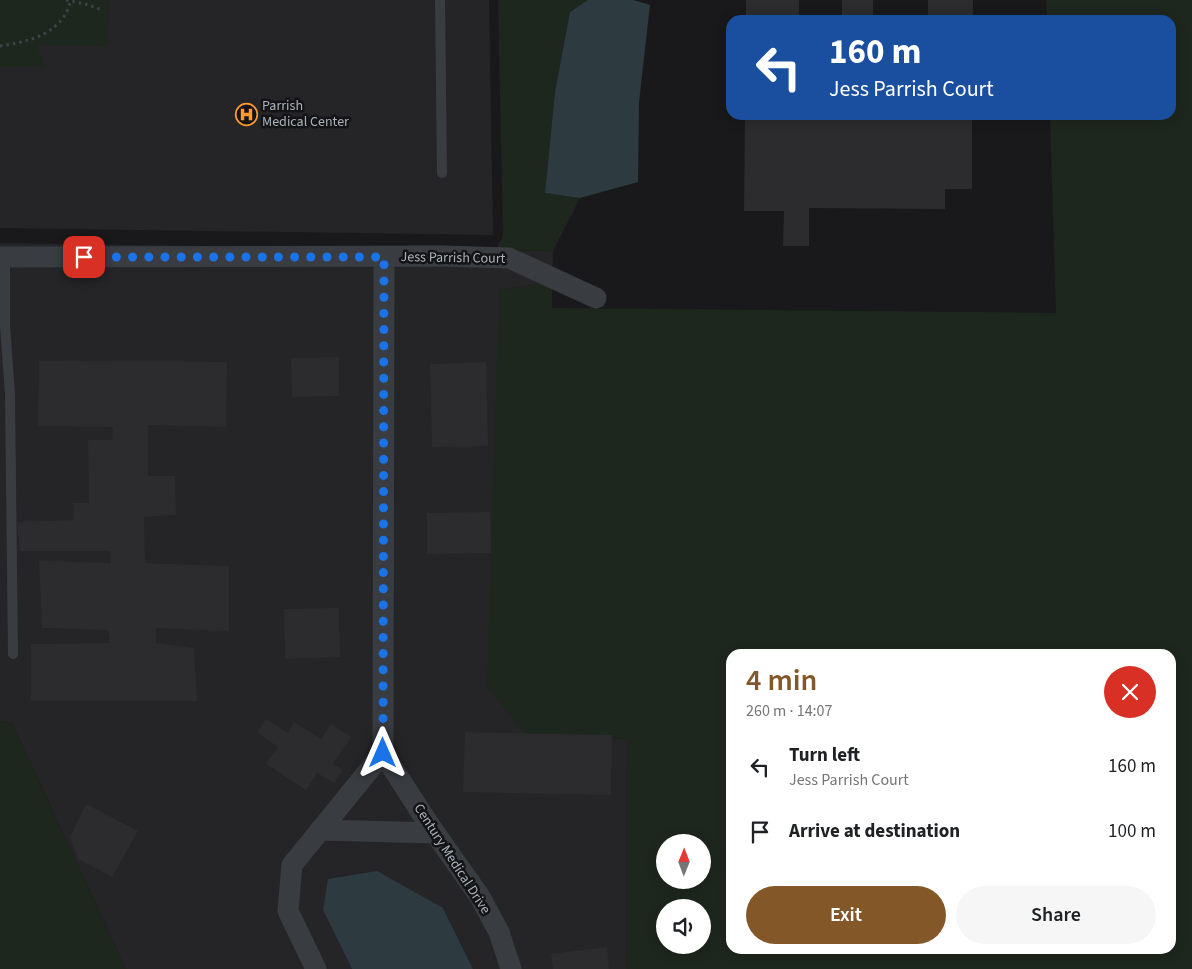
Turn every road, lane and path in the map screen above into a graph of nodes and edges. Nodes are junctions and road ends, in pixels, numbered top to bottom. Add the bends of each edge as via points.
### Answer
1 (66, 0) edge
2 (440, 0) edge
3 (71, 1) edge
4 (102, 10) dead end
5 (0, 46) edge
6 (442, 173) dead end
7 (2, 257) edge
8 (384, 257) junction
9 (596, 298) dead end
10 (13, 654) dead end
11 (383, 753) junction
12 (320, 830) junction
13 (435, 833) junction
14 (316, 969) edge
15 (511, 969) edge

1 - 3 path
2 - 6 lane
3 - 4 path
3 - 5 path via 64,17 47,32 30,41
7 - 8 street, Jess Parrish Court
7 - 10 lane via 10,394
8 - 9 street, Jess Parrish Court via 509,258
8 - 11 street
11 - 12 street
11 - 13 street, Century Medical Drive
12 - 13 street
12 - 14 street via 292,865 288,911
13 - 15 street, Century Medical Drive via 480,897 499,932

